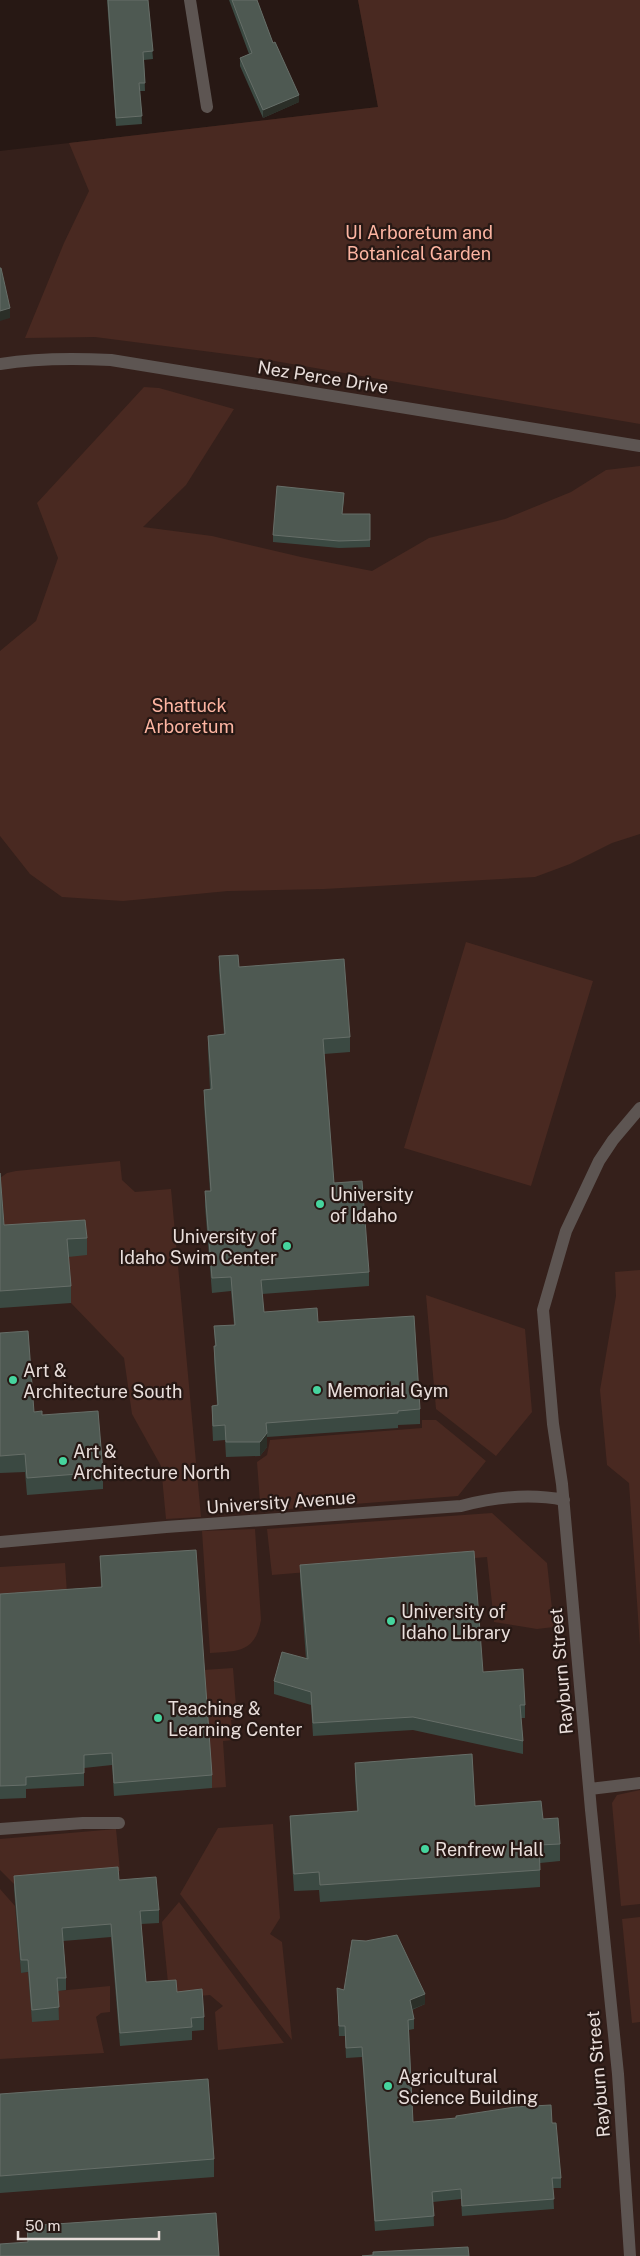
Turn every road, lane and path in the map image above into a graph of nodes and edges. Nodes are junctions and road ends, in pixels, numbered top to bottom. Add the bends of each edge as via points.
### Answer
1 (190, 0) edge
2 (207, 108) dead end
3 (0, 364) edge
4 (640, 446) edge
5 (640, 1108) edge
6 (564, 1500) junction
7 (0, 1542) edge
8 (640, 1783) edge
9 (590, 1789) junction
10 (119, 1823) dead end
11 (0, 1829) edge
12 (630, 2256) edge

1 - 2 street
3 - 4 street, Nez Perce Drive via 33,359 111,360
5 - 6 street, Rayburn Street via 599,1161 570,1222 543,1310 553,1424
6 - 7 street, University Avenue via 544,1496 491,1498 462,1506
6 - 9 street, Rayburn Street
8 - 9 street
9 - 12 street, Rayburn Street via 618,2074
10 - 11 street

